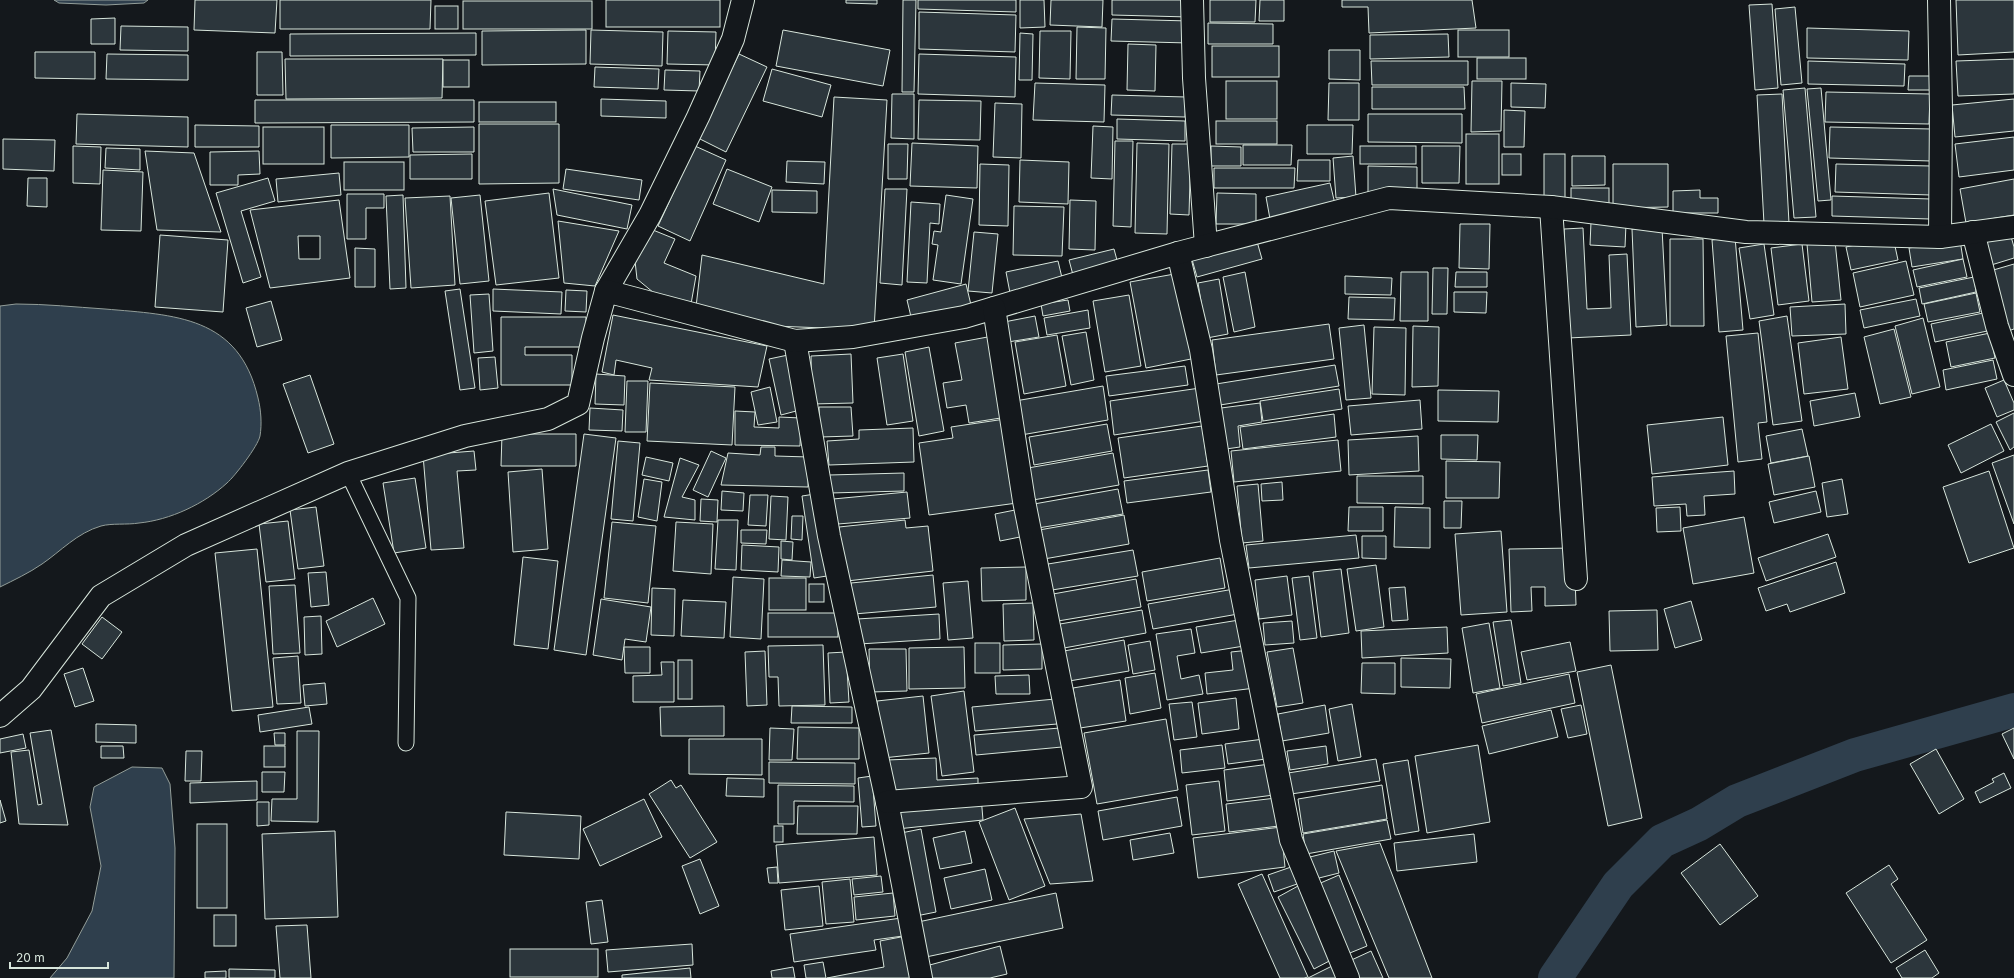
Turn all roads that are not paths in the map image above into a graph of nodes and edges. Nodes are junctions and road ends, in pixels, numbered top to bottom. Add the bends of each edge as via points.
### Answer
1 (743, 0) edge
2 (1192, 0) edge
3 (1939, 0) edge
4 (1551, 207) junction
5 (2014, 227) edge
6 (1972, 232) junction
7 (1940, 236) junction
8 (1206, 246) junction
9 (1178, 253) junction
10 (606, 291) junction
11 (994, 308) junction
12 (795, 341) junction
13 (2014, 375) edge
14 (348, 473) junction
15 (1576, 579) dead end
16 (0, 716) edge
17 (406, 743) dead end
18 (887, 802) junction
19 (921, 978) edge
20 (1348, 978) edge

1 - 10 street via 733,40 698,117 650,215
2 - 8 street via 1194,78
3 - 7 street
4 - 7 street via 1746,232
4 - 8 street via 1389,198
4 - 15 street
5 - 6 street
6 - 7 street
6 - 13 street via 1996,326
8 - 9 street
9 - 11 street
9 - 20 street via 1202,350 1231,540 1291,840
10 - 12 street
10 - 14 street via 578,404 548,419 465,436
11 - 12 street via 964,317 853,338
11 - 18 street via 1024,501 1081,787
12 - 18 street via 829,536
14 - 16 street via 186,545 101,596 31,689
14 - 17 lane via 408,598
18 - 19 street

